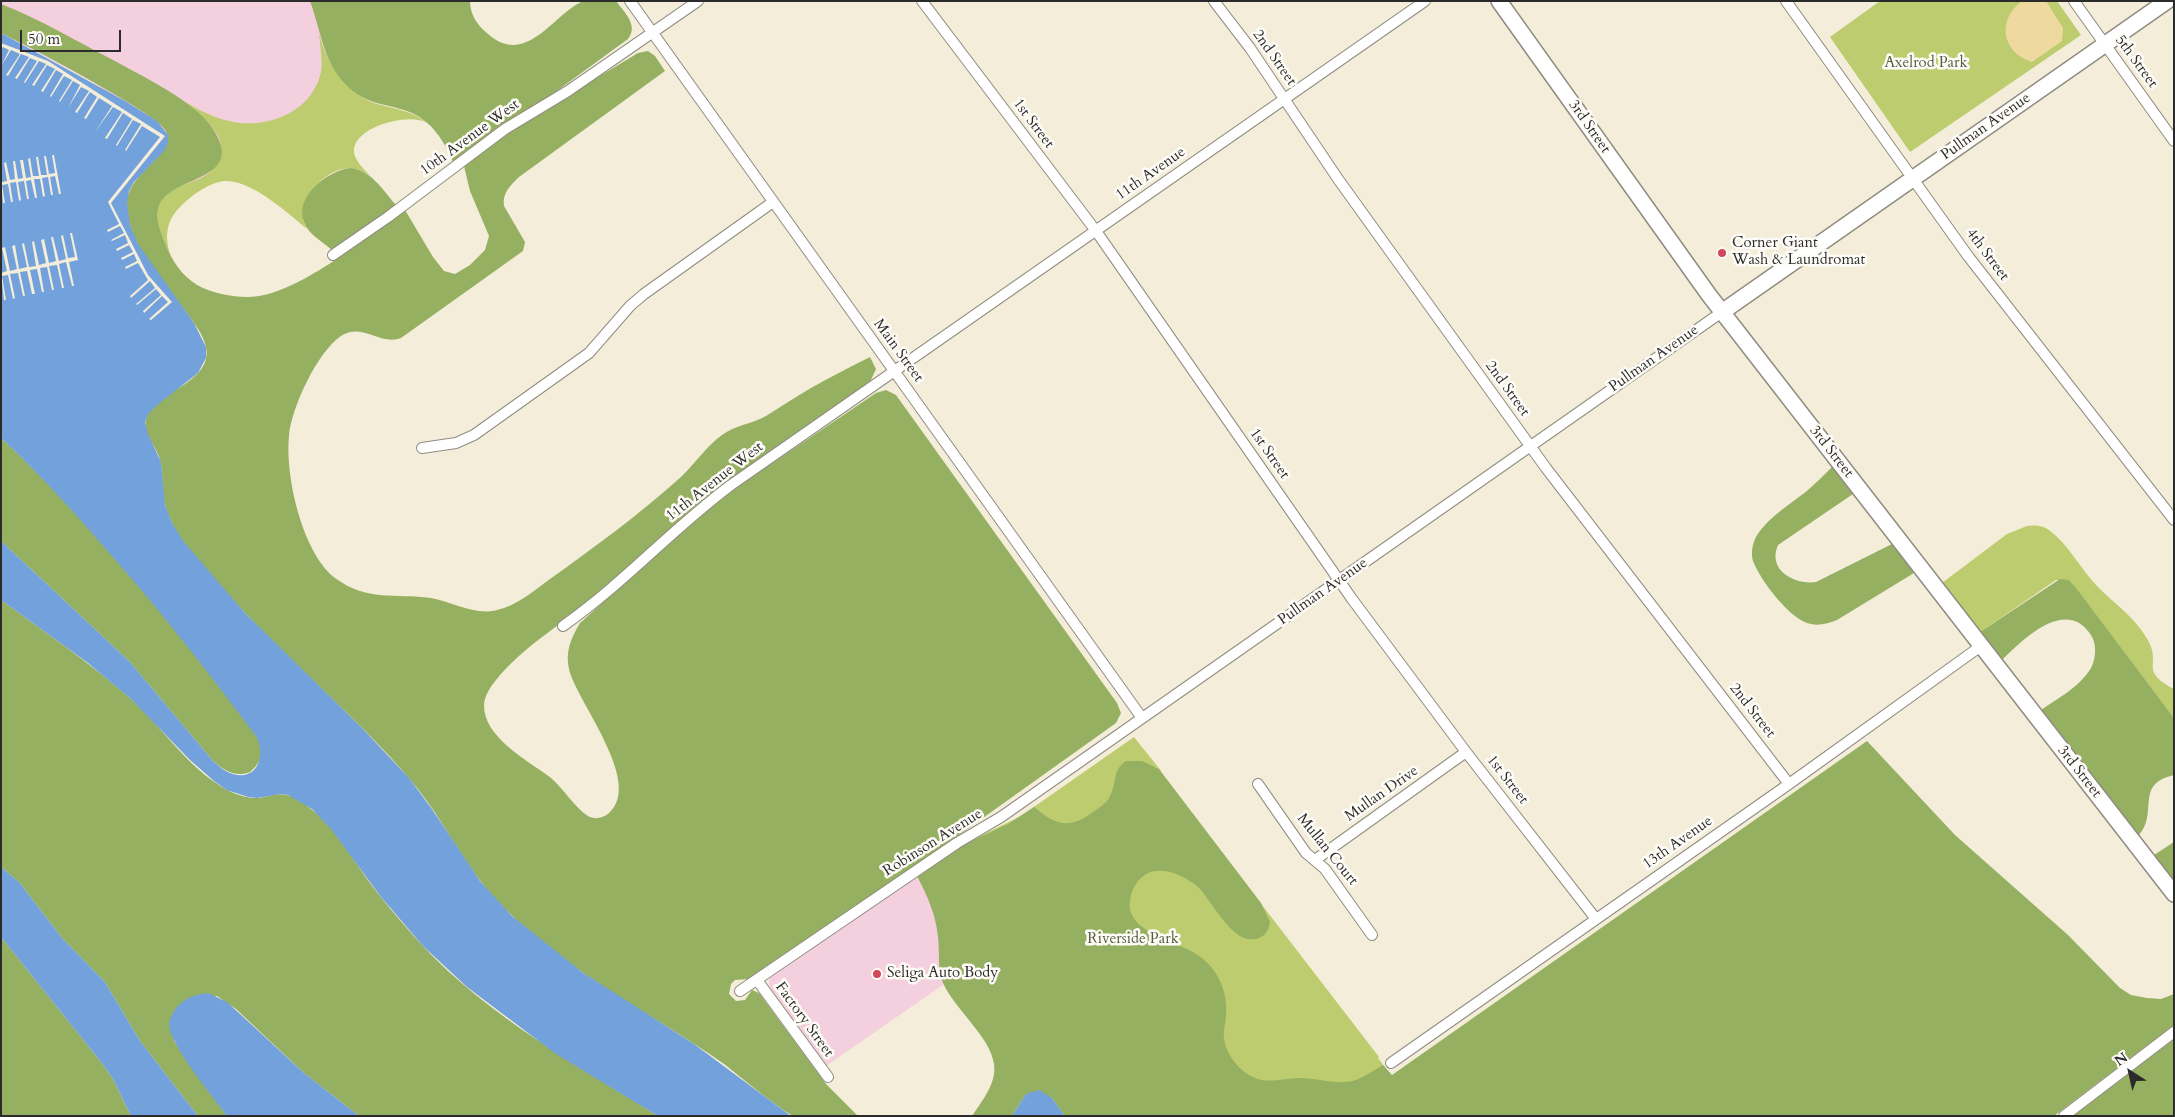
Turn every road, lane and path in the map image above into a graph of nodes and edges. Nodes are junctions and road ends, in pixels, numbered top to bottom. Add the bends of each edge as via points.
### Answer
1 (630, 1) edge
2 (698, 1) edge
3 (922, 1) edge
4 (1214, 1) edge
5 (1424, 1) edge
6 (1499, 1) edge
7 (1786, 1) edge
8 (2074, 1) edge
9 (2167, 1) edge
10 (652, 33) junction
11 (2105, 45) junction
12 (1284, 99) junction
13 (2174, 141) edge
14 (1913, 179) junction
15 (773, 202) junction
16 (1096, 231) junction
17 (333, 255) dead end
18 (1722, 312) junction
19 (895, 373) junction
20 (1530, 446) junction
21 (422, 448) dead end
22 (2173, 516) edge
23 (1338, 580) junction
24 (563, 626) dead end
25 (1981, 646) junction
26 (1142, 718) junction
27 (1466, 752) junction
28 (1258, 784) dead end
29 (1789, 784) junction
30 (1315, 860) junction
31 (2174, 894) edge
32 (1596, 918) junction
33 (1372, 936) dead end
34 (756, 980) junction
35 (740, 991) dead end
36 (2174, 1032) edge
37 (1391, 1063) dead end
38 (828, 1077) dead end
39 (2064, 1116) edge

1 - 10 street, Main Street
2 - 10 street, 10th Avenue West
3 - 16 street, 1st Street
4 - 12 street, 2nd Street
5 - 12 street, 11th Avenue
6 - 18 street, 3rd Street
7 - 14 street, 4th Street
8 - 11 street, 5th Street
9 - 11 street, Pullman Avenue
10 - 15 street, Main Street
10 - 17 street, 10th Avenue West via 498,133
11 - 13 street, 5th Street
11 - 14 street, Pullman Avenue
12 - 16 street, 11th Avenue
12 - 20 street, 2nd Street
14 - 18 street, Pullman Avenue
14 - 22 street, 4th Street via 1979,271
15 - 19 street, Main Street
15 - 21 street via 644,294 589,353 489,425 459,442
16 - 19 street, 11th Avenue
16 - 23 street, 1st Street
18 - 20 street, Pullman Avenue
18 - 25 street, 3rd Street
19 - 24 street, 11th Avenue West via 720,494 603,597
19 - 26 street, Main Street
20 - 23 street, Pullman Avenue
20 - 29 street, 2nd Street
23 - 26 street, Pullman Avenue
23 - 27 street, 1st Street
25 - 29 street, 13th Avenue
25 - 31 street, 3rd Street
26 - 34 street, Robinson Avenue via 1001,817 964,838
27 - 30 street, Mullan Drive
27 - 32 street, 1st Street
28 - 30 street, Mullan Court via 1306,853
29 - 32 street, 13th Avenue
30 - 33 street, Mullan Court via 1326,869
32 - 37 street, 13th Avenue
34 - 35 street, Robinson Avenue
34 - 38 street, Factory Street
36 - 39 street

